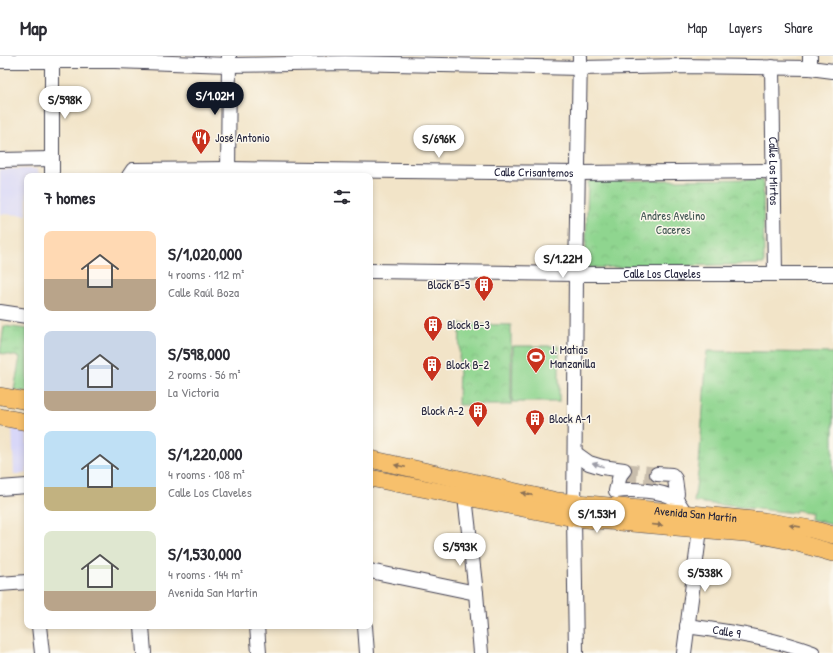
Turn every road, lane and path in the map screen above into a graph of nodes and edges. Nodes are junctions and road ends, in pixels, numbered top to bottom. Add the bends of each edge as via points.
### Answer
1 (115, 58) edge
2 (229, 60) edge
3 (345, 60) edge
4 (0, 61) edge
5 (52, 61) junction
6 (682, 61) edge
7 (580, 62) edge
8 (810, 62) edge
9 (772, 67) junction
10 (833, 71) edge
11 (52, 159) junction
12 (0, 160) edge
13 (773, 171) junction
14 (228, 172) edge
15 (52, 173) edge
16 (131, 173) edge
17 (349, 173) edge
18 (578, 173) junction
19 (373, 271) edge
20 (576, 274) junction
21 (775, 274) junction
22 (833, 274) edge
23 (0, 312) edge
24 (24, 316) edge
25 (0, 396) edge
26 (24, 400) edge
27 (0, 417) edge
28 (24, 421) edge
29 (575, 453) junction
30 (373, 460) edge
31 (657, 478) tunnel mouth
32 (373, 479) edge
33 (463, 479) junction
34 (24, 486) edge
35 (618, 487) junction
36 (0, 488) edge
37 (465, 496) junction
38 (680, 503) junction
39 (574, 510) junction
40 (700, 529) junction
41 (833, 535) edge
42 (833, 553) edge
43 (373, 572) edge
44 (24, 582) edge
45 (0, 584) edge
46 (476, 593) junction
47 (687, 626) junction
48 (39, 629) edge
49 (142, 629) edge
50 (257, 629) edge
51 (365, 629) edge
52 (42, 653) edge
53 (144, 653) edge
54 (259, 653) edge
55 (367, 653) edge
56 (481, 653) edge
57 (576, 653) edge
58 (684, 653) edge
59 (813, 653) edge

1 - 2 street
1 - 5 street
2 - 3 street
2 - 14 street
3 - 7 street
4 - 5 street
5 - 11 street
6 - 7 street
6 - 9 street
7 - 18 street
8 - 9 street
8 - 10 street
9 - 13 street, Calle Los Mirtos
11 - 12 street
11 - 15 street
13 - 18 street, Calle Crisantemos
13 - 21 street, Calle Los Mirtos
14 - 16 street, Calle Crisantemos via 133,170
14 - 17 street, Calle Crisantemos
17 - 18 street, Calle Crisantemos
18 - 20 street
19 - 20 street, Calle Los Claveles
20 - 21 street, Calle Los Claveles
20 - 29 street
21 - 22 street, Calle Los Claveles
23 - 24 street
25 - 26 main road
27 - 28 main road
35 -> 29 street via 602,467 588,463
29 - 39 street
33 -> 30 main road, Avenida San Martín
31 - 38 street via 669,484
32 - 37 main road, Avenida San Martín
33 - 37 street
39 -> 33 main road, Avenida San Martín via 557,501
34 - 36 street
35 - 38 main road, Avenida San Martín
35 - 39 main road, Avenida San Martín
37 - 39 main road, Avenida San Martín
37 - 46 street
41 -> 38 main road, Avenida San Martín
39 -> 40 main road, Avenida San Martín
39 - 57 street
40 - 42 main road, Avenida San Martín via 756,534
40 - 47 street
43 - 46 street
44 - 45 street
46 - 56 street
47 - 58 street
47 - 59 street, Calle 9 via 764,639
48 - 52 street
49 - 53 street
50 - 54 street
51 - 55 street

